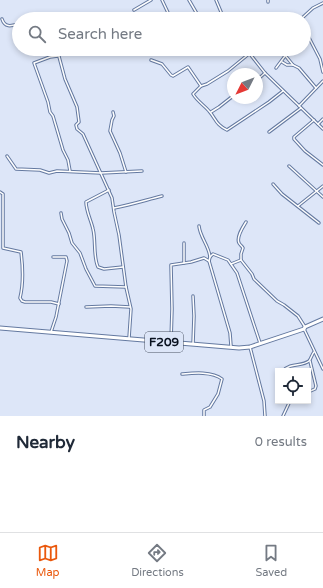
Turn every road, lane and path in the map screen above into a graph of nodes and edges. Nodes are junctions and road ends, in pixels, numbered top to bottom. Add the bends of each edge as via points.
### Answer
1 (151, 0) edge
2 (162, 0) edge
3 (189, 0) edge
4 (216, 0) edge
5 (323, 3) edge
6 (134, 10) dead end
7 (167, 12) edge
8 (195, 12) edge
9 (221, 12) edge
10 (309, 12) edge
11 (2, 19) dead end
12 (12, 25) edge
13 (311, 42) edge
14 (58, 56) joint
15 (246, 56) edge
16 (252, 56) edge
17 (284, 56) edge
18 (286, 56) edge
19 (151, 60) dead end
20 (282, 61) junction
21 (293, 65) junction
22 (276, 68) dead end
23 (323, 72) edge
24 (265, 73) joint
25 (323, 81) edge
26 (201, 86) junction
27 (316, 88) junction
28 (283, 90) junction
29 (227, 101) edge
30 (300, 107) junction
31 (112, 112) dead end
32 (210, 112) junction
33 (323, 119) edge
34 (314, 120) junction
35 (318, 124) junction
36 (323, 129) edge
37 (269, 132) dead end
38 (7, 156) dead end
39 (323, 165) edge
40 (289, 166) dead end
41 (142, 171) dead end
42 (70, 172) junction
43 (101, 172) junction
44 (126, 172) junction
45 (273, 184) dead end
46 (323, 186) edge
47 (109, 190) junction
48 (317, 191) junction
49 (0, 192) edge
50 (162, 196) dead end
51 (323, 197) edge
52 (298, 206) junction
53 (114, 208) junction
54 (61, 213) dead end
55 (246, 222) dead end
56 (318, 223) dead end
57 (199, 226) dead end
58 (184, 243) dead end
59 (209, 251) junction
60 (213, 254) junction
61 (53, 257) dead end
62 (210, 257) junction
63 (209, 260) junction
64 (241, 260) junction
65 (184, 262) junction
66 (231, 264) junction
67 (123, 267) junction
68 (126, 287) junction
69 (193, 296) dead end
70 (59, 304) junction
71 (86, 307) dead end
72 (130, 307) junction
73 (323, 319) edge
74 (0, 328) edge
75 (304, 328) junction
76 (51, 332) junction
77 (129, 338) junction
78 (171, 342) junction
79 (193, 344) junction
80 (260, 344) junction
81 (250, 346) junction
82 (231, 348) junction
83 (314, 352) junction
84 (310, 361) junction
85 (323, 367) edge
86 (287, 368) edge
87 (182, 374) dead end
88 (311, 391) edge
89 (289, 404) edge
90 (204, 416) edge
91 (265, 416) edge
92 (283, 416) edge

1 - 6 street
2 - 7 street
3 - 8 street
4 - 9 street
5 - 10 street
11 - 12 street via 3,24
13 - 23 street
14 - 42 street via 34,63 50,112 54,116
14 - 43 street via 76,107 79,122 76,125 77,129 83,134
15 - 26 street via 228,71
16 - 24 street
17 - 20 street
18 - 21 street
19 - 26 street via 162,64 173,76 188,67
20 - 21 street via 287,65
20 - 22 street
21 - 27 street via 299,68
24 - 28 street
25 - 27 street
26 - 32 street via 193,94
27 - 30 street
28 - 30 street
28 - 32 street via 227,130 217,123
29 - 32 street
30 - 34 street
30 - 37 street
31 - 44 street via 114,116 110,130
33 - 35 street
34 - 35 street
34 - 39 street via 294,139
35 - 36 street
38 - 42 street via 18,170
40 - 48 street
41 - 44 street
42 - 43 street
43 - 44 street
43 - 47 street
45 - 52 street
46 - 48 street
47 - 53 street
47 - 67 street via 89,199 86,206 94,230 98,267
48 - 51 street
48 - 52 street
49 - 70 street via 3,194 4,203 2,248 21,252 23,284 20,298 25,302
50 - 53 street
52 - 56 street
53 - 67 street
54 - 68 street via 72,243 80,253 95,286
55 - 64 street via 238,243 243,248
57 - 59 street
58 - 65 street
59 - 60 street
59 - 62 street
60 - 62 street
60 - 66 street via 228,260
61 - 70 street via 66,258 67,261
62 - 63 street
63 - 65 street via 204,258
63 - 82 street via 230,333
64 - 66 street
64 - 75 street via 263,288 298,316
65 - 78 street via 170,265
66 - 80 street via 239,279
67 - 68 street
68 - 72 street
69 - 79 street
70 - 76 street
71 - 72 street
72 - 77 street
73 - 75 main road, F209
74 - 76 main road, F209
75 - 80 main road, F209
75 - 83 street
76 - 77 main road, F209
77 - 78 main road, F209
78 - 79 main road, F209
79 - 82 main road, F209
80 - 81 main road, F209
81 - 82 main road, F209
81 - 91 street via 264,401
83 - 84 street
83 - 85 street
84 - 86 street
84 - 88 street via 316,384 315,389
87 - 90 street via 209,374 222,380 218,394 211,406 204,410
89 - 92 street

